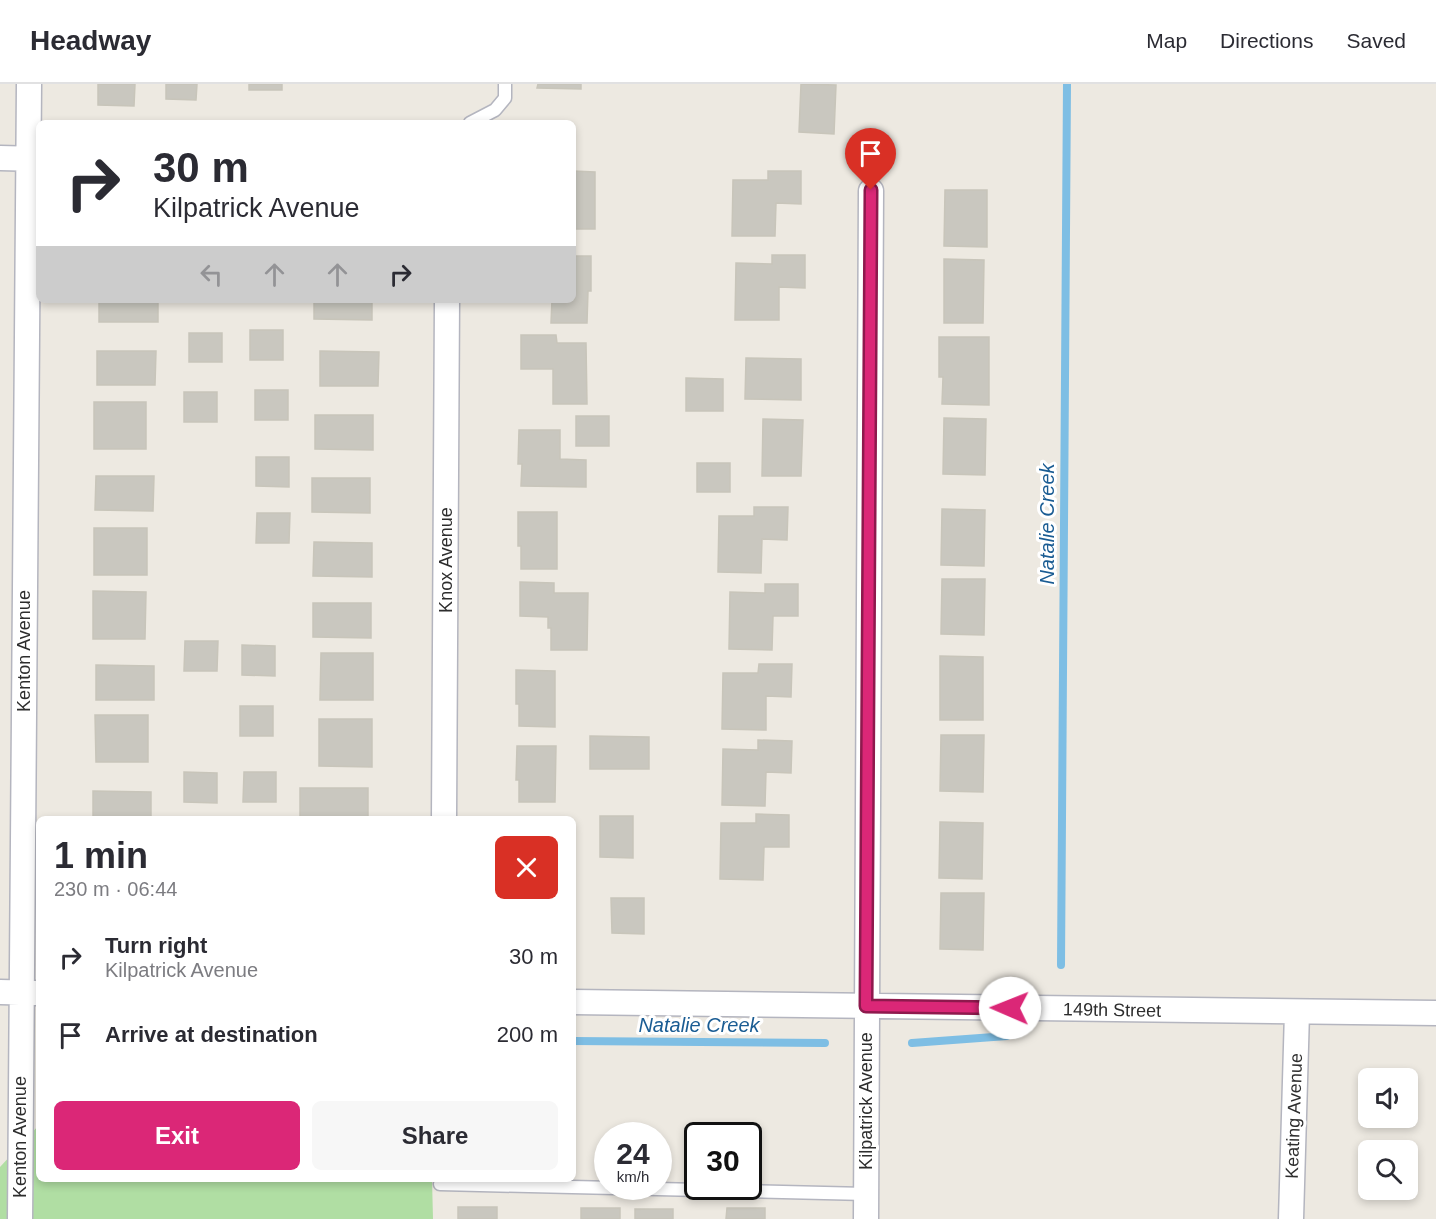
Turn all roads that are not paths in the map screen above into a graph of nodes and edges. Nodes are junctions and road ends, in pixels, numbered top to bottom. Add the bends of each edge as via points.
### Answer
1 (28, 84) edge
2 (505, 84) edge
3 (476, 120) edge
4 (0, 158) edge
5 (34, 159) edge
6 (871, 190) dead end
7 (447, 303) edge
8 (444, 816) edge
9 (20, 993) edge
10 (576, 1002) edge
11 (866, 1006) junction
12 (1297, 1012) junction
13 (1436, 1013) edge
14 (440, 1184) dead end
15 (866, 1194) junction
16 (20, 1219) edge
17 (866, 1219) edge
18 (1291, 1219) edge

1 - 5 street, Kenton Avenue
2 - 3 lane via 505,98 495,110
4 - 5 street
5 - 9 street, Kenton Avenue
6 - 11 street, Kilpatrick Avenue
7 - 8 street, Knox Avenue
9 - 16 street, Kenton Avenue
10 - 11 street, 149th Street
11 - 12 street, 149th Street
11 - 15 street, Kilpatrick Avenue
12 - 13 street, 149th Street
12 - 18 street, Keating Avenue
14 - 15 lane
15 - 17 street, Kilpatrick Avenue

